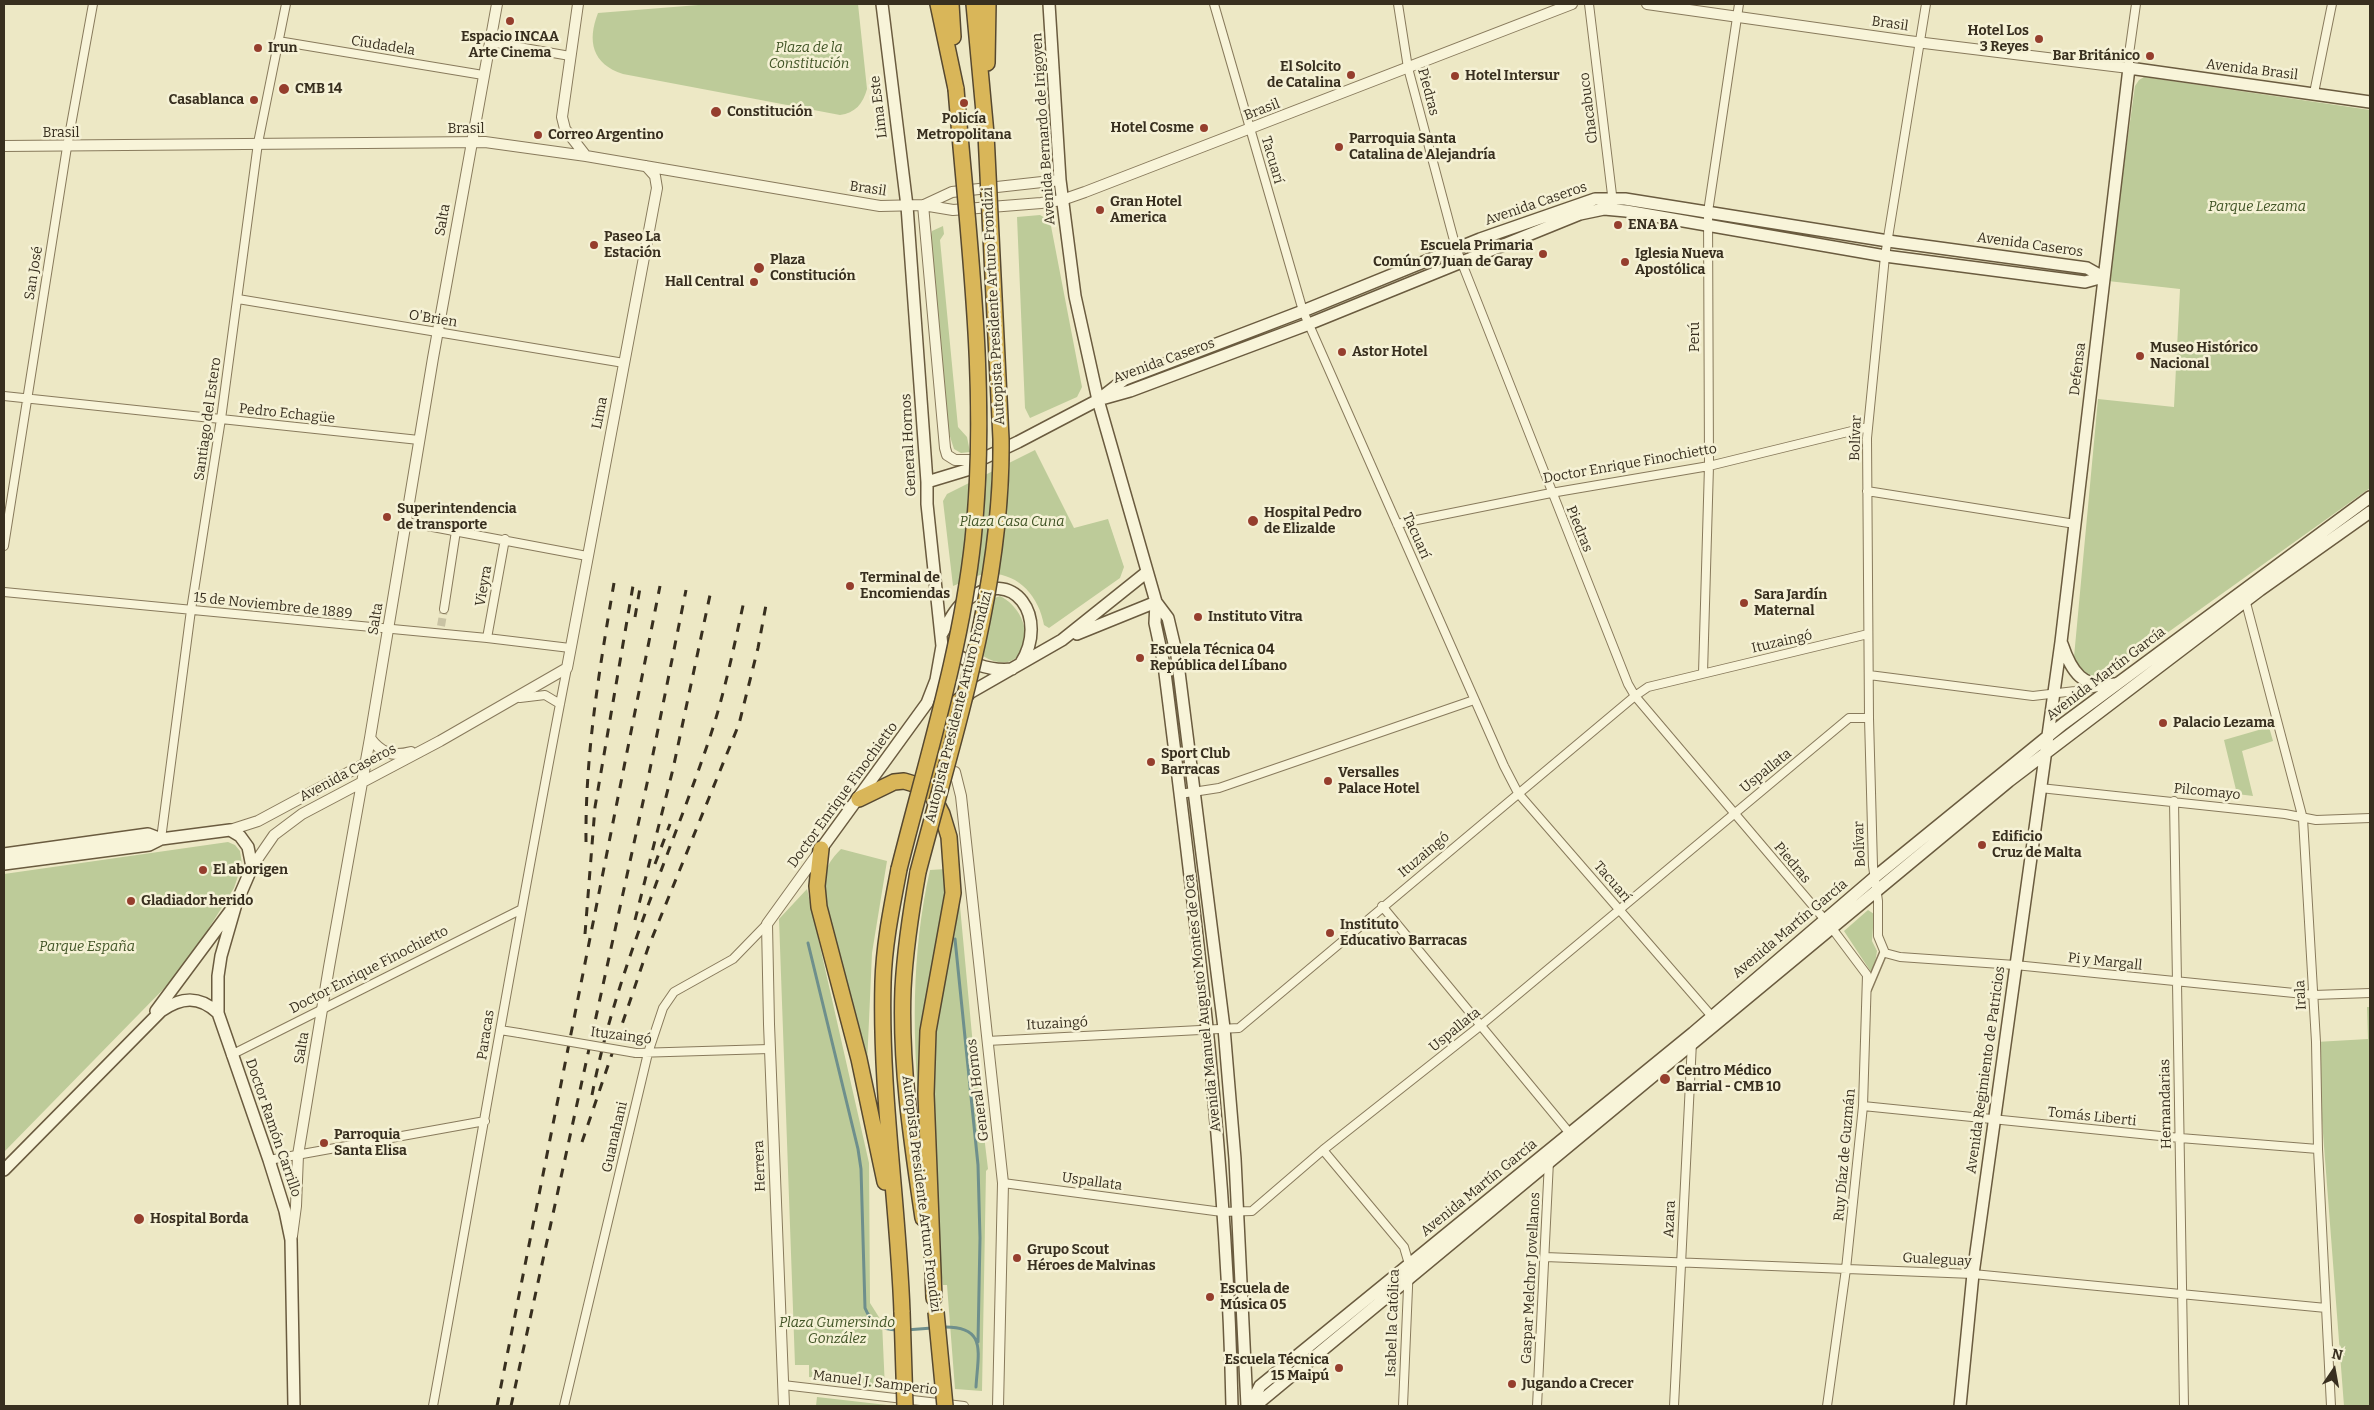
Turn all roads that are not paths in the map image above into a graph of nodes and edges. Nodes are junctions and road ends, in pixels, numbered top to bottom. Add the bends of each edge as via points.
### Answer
1 (93, 4) edge
2 (286, 4) edge
3 (497, 4) edge
4 (578, 4) edge
5 (882, 4) edge
6 (938, 4) edge
7 (951, 4) edge
8 (974, 4) edge
9 (988, 4) edge
10 (1043, 4) edge
11 (1214, 4) edge
12 (1398, 4) edge
13 (1572, 4) edge
14 (1589, 4) edge
15 (1647, 4) edge
16 (1739, 4) edge
17 (1926, 4) edge
18 (2136, 4) edge
19 (2332, 4) edge
20 (1050, 9) edge
21 (1737, 16) junction
22 (278, 41) junction
23 (490, 42) junction
24 (1920, 42) junction
25 (570, 56) junction
26 (1408, 68) junction
27 (2129, 68) junction
28 (483, 76) junction
29 (956, 89) junction
30 (2314, 93) junction
31 (2370, 102) edge
32 (1250, 130) junction
33 (986, 134) junction
34 (258, 143) junction
35 (471, 143) junction
36 (4, 146) edge
37 (67, 147) junction
38 (586, 156) junction
39 (646, 166) junction
40 (1060, 180) junction
41 (1062, 200) junction
42 (1613, 204) junction
43 (907, 206) junction
44 (923, 206) junction
45 (1708, 212) junction
46 (1707, 225) junction
47 (1888, 241) junction
48 (1456, 248) junction
49 (1885, 256) junction
50 (1462, 260) junction
51 (2103, 277) junction
52 (238, 299) junction
53 (1303, 311) junction
54 (1308, 324) junction
55 (438, 332) junction
56 (624, 363) junction
57 (4, 396) edge
58 (27, 399) junction
59 (1098, 400) junction
60 (221, 419) junction
61 (1868, 427) junction
62 (419, 440) junction
63 (980, 460) junction
64 (1709, 466) junction
65 (1867, 477) junction
66 (928, 482) junction
67 (1867, 491) junction
68 (1552, 493) junction
69 (1880, 493) junction
70 (2370, 497) edge
71 (2370, 512) edge
72 (406, 522) junction
73 (1397, 524) junction
74 (2075, 524) junction
75 (456, 530) junction
76 (505, 539) junction
77 (4, 546) edge
78 (587, 556) junction
79 (1147, 572) junction
80 (2243, 590) junction
81 (4, 592) edge
82 (1156, 602) junction
83 (2246, 602) junction
84 (444, 609) tunnel mouth
85 (190, 610) junction
86 (388, 630) junction
87 (1868, 634) junction
88 (487, 638) junction
89 (1062, 640) junction
90 (942, 641) junction
91 (2061, 642) junction
92 (570, 648) junction
93 (1017, 667) junction
94 (567, 668) junction
95 (1703, 673) junction
96 (1869, 675) junction
97 (936, 680) joint
98 (2116, 684) junction
99 (2098, 686) junction
100 (2053, 694) junction
101 (966, 695) joint
102 (1635, 696) junction
103 (513, 699) junction
104 (1474, 700) junction
105 (560, 704) junction
106 (1869, 718) junction
107 (370, 738) junction
108 (2046, 738) junction
109 (440, 742) junction
110 (2044, 754) junction
111 (366, 763) junction
112 (955, 772) dead end
113 (362, 781) junction
114 (2040, 788) junction
115 (1194, 793) junction
116 (1518, 793) junction
117 (1180, 794) junction
118 (859, 799) junction
119 (935, 800) junction
120 (2174, 801) junction
121 (1734, 813) junction
122 (2303, 818) junction
123 (2370, 818) edge
124 (230, 830) junction
125 (161, 839) junction
126 (821, 849) junction
127 (4, 854) edge
128 (4, 864) edge
129 (252, 867) junction
130 (1875, 877) junction
131 (1877, 890) junction
132 (236, 904) junction
133 (1382, 906) junction
134 (1618, 909) junction
135 (520, 910) junction
136 (1827, 923) junction
137 (767, 924) junction
138 (1884, 951) junction
139 (2015, 965) junction
140 (2176, 982) junction
141 (1866, 992) junction
142 (2370, 993) edge
143 (2314, 995) junction
144 (322, 1011) junction
145 (218, 1013) junction
146 (1715, 1020) junction
147 (144, 1026) junction
148 (1480, 1026) junction
149 (1208, 1028) junction
150 (1224, 1028) junction
151 (500, 1030) junction
152 (1693, 1032) junction
153 (987, 1041) junction
154 (1692, 1046) junction
155 (769, 1049) junction
156 (648, 1053) junction
157 (231, 1055) junction
158 (1863, 1106) junction
159 (485, 1120) junction
160 (1994, 1120) junction
161 (1573, 1137) junction
162 (2180, 1138) junction
163 (2318, 1149) junction
164 (1323, 1150) junction
165 (1548, 1151) junction
166 (298, 1155) junction
167 (270, 1160) junction
168 (1549, 1164) junction
169 (4, 1170) edge
170 (1003, 1183) junction
171 (1222, 1212) junction
172 (1238, 1213) junction
173 (291, 1240) junction
174 (1545, 1257) junction
175 (1408, 1264) junction
176 (1680, 1264) junction
177 (1846, 1269) junction
178 (901, 1272) junction
179 (1973, 1274) junction
180 (1407, 1280) junction
181 (2182, 1294) junction
182 (935, 1305) junction
183 (2326, 1308) junction
184 (783, 1385) junction
185 (294, 1406) edge
186 (433, 1406) edge
187 (564, 1406) edge
188 (784, 1406) edge
189 (905, 1406) edge
190 (945, 1406) edge
191 (964, 1406) edge
192 (998, 1406) edge
193 (1232, 1406) edge
194 (1249, 1406) edge
195 (1255, 1406) edge
196 (1403, 1406) edge
197 (1537, 1406) edge
198 (1674, 1406) edge
199 (1827, 1406) edge
200 (1960, 1406) edge
201 (2184, 1406) edge
202 (2331, 1406) edge

1 - 37 street, San José
2 - 22 street, Santiago del Estero
3 - 23 street, Salta
4 - 25 street
5 - 43 main road, Lima Este
6 - 29 highway
7 - 29 highway, Autopista Presidente Arturo Frondizi
8 - 33 highway, Autopista Presidente Arturo Frondizi
9 - 33 highway
10 - 20 main road
11 - 32 street, Tacuarí
12 - 26 street, Piedras
13 - 26 street, Brasil
14 - 42 street, Chacabuco
15 - 21 street, Brasil
16 - 21 street, Perú
17 - 24 street, Bolívar
18 - 27 street, Defensa
19 - 30 street
20 - 40 main road, Avenida Bernardo de Irigoyen
21 - 24 street, Brasil
21 - 45 street, Perú
22 - 28 street, Ciudadela
22 - 34 street, Santiago del Estero
23 - 25 street
23 - 28 street, Salta
24 - 27 street, Brasil
24 - 47 street, Bolívar
25 - 38 street via 562,117 565,129
26 - 32 street, Brasil
26 - 48 street, Piedras
27 - 30 main road, Avenida Brasil
27 - 51 main road, Defensa
28 - 35 street, Salta
29 - 178 highway, Autopista Presidente Arturo Frondizi, bridge via 979,420 973,539 961,623 899,869 884,973 883,1048
30 - 31 main road, Avenida Brasil
32 - 41 street, Brasil
32 - 53 street, Tacuarí
33 - 182 highway, Autopista Presidente Arturo Frondizi, bridge via 1002,483 989,586 918,872 906,947 903,1037 913,1152
34 - 35 street, Brasil
34 - 37 street, Brasil
34 - 52 street, Santiago del Estero
35 - 38 street, Brasil via 485,142
35 - 55 street, Salta
36 - 37 street, Brasil
37 - 58 street, San José
38 - 39 street, Brasil
39 - 43 street, Brasil via 880,206
39 - 56 street, Lima via 655,176 657,188
40 - 41 main road, Avenida Bernardo de Irigoyen
40 - 44 street, Brasil via 952,192
41 - 44 street, Brasil via 953,210
41 - 59 main road, Avenida Bernardo de Irigoyen via 1076,296
42 - 45 main road, Avenida Caseros
42 - 46 main road, Avenida Caseros
42 - 48 main road, Avenida Caseros via 1595,199
42 - 50 main road, Avenida Caseros
43 - 44 street, Brasil
43 - 66 main road, General Hornos
44 - 63 street via 946,455 955,460
45 - 46 street, Perú
45 - 47 main road, Avenida Caseros
46 - 49 main road, Avenida Caseros
46 - 64 street, Perú
47 - 49 street, Bolívar
47 - 51 main road, Avenida Caseros via 2087,268
48 - 50 street, Piedras
48 - 53 main road, Avenida Caseros
49 - 51 main road, Avenida Caseros via 2085,282
49 - 61 street, Bolívar
50 - 54 main road, Avenida Caseros
50 - 68 street, Piedras
51 - 74 main road, Defensa
52 - 55 street, O'Brien
52 - 60 street, Santiago del Estero
53 - 54 street, Tacuarí
53 - 59 main road, Avenida Caseros via 1125,379
54 - 59 main road, Avenida Caseros
54 - 73 street, Tacuarí
55 - 56 street, O'Brien
55 - 62 street, Salta
56 - 78 street, Lima
57 - 58 street, Pedro Echagüe
58 - 60 street, Pedro Echagüe
58 - 77 street, San José
59 - 63 main road, Avenida Caseros
59 - 79 main road, Avenida Manuel Augusto Montes de Oca
60 - 62 street, Pedro Echagüe
60 - 85 street, Santiago del Estero
61 - 64 street, Doctor Enrique Finochietto
61 - 65 street, Bolívar
62 - 72 street, Salta
63 - 66 main road, Avenida Caseros via 970,468
64 - 68 street, Doctor Enrique Finochietto
64 - 95 street, Perú
65 - 67 street, Bolívar
65 - 69 street via 1870,485
66 - 90 main road, General Hornos via 927,504
67 - 69 street
67 - 87 street, Bolívar
68 - 73 street, Doctor Enrique Finochietto
68 - 102 street, Piedras
69 - 74 street
70 - 80 main road, Avenida Martín García
71 - 83 main road, Avenida Martín García
72 - 75 street
72 - 86 street, Salta
73 - 104 street, Tacuarí
74 - 91 main road, Defensa
75 - 76 street
75 - 84 street
76 - 78 street
76 - 88 street, Vieyra
78 - 92 street, Lima
79 - 82 main road, Avenida Manuel Augusto Montes de Oca
79 - 89 main road
80 - 83 street, Irala
80 - 98 main road, Avenida Martín García
81 - 85 street, 15 de Noviembre de 1889
82 - 89 main road
82 - 115 main road, Avenida Manuel Augusto Montes de Oca via 1168,618 1176,656
82 - 117 main road, Avenida Manuel Augusto Montes de Oca via 1154,623 1164,664
83 - 110 main road, Avenida Martín García
83 - 122 street, Irala
85 - 86 street, 15 de Noviembre de 1889
85 - 125 street, Santiago del Estero
86 - 88 street, 15 de Noviembre de 1889 via 440,630
86 - 107 street, Salta
87 - 95 street, Ituzaingó
87 - 96 street, Bolívar
88 - 92 street, 15 de Noviembre de 1889
89 - 93 main road
90 - 93 main road via 960,658 973,664 1001,669
90 - 93 main road via 954,612 964,601 980,592 1005,589 1022,600 1032,627 1028,651
90 - 97 main road, General Hornos
91 - 99 main road via 2074,671
91 - 100 main road, Defensa
92 - 94 street, Lima
93 - 101 main road
94 - 103 street, Avenida Caseros
94 - 105 street, Paracas
95 - 102 street, Ituzaingó via 1648,687
96 - 100 street via 2033,696
96 - 106 street, Bolívar
97 - 118 main road, Doctor Enrique Finochietto via 917,719
98 - 99 main road
98 - 108 main road, Avenida Martín García
99 - 100 street
100 - 108 main road, Defensa
101 - 119 highway via 946,714 941,725
102 - 116 street, Ituzaingó
102 - 121 street, Piedras
103 - 105 street, Avenida Caseros via 538,694
103 - 109 street, Avenida Caseros
104 - 115 street via 1219,788
104 - 116 street, Tacuarí
105 - 135 street, Paracas
106 - 121 street, Uspallata via 1849,718
106 - 130 street, Bolívar
107 - 109 street via 383,752 395,755
107 - 111 street, Salta
108 - 110 main road, Avenida Regimiento de Patricios
108 - 130 main road, Avenida Martín García
109 - 113 street, Avenida Caseros
110 - 114 main road, Avenida Regimiento de Patricios
110 - 131 main road, Avenida Martín García
111 - 113 street, Salta
111 - 124 street, Avenida Caseros via 258,821
112 - 153 street, General Hornos via 961,796
113 - 129 street, Avenida Caseros via 281,829
113 - 144 street, Salta
114 - 120 street, Pilcomayo
114 - 139 main road, Avenida Regimiento de Patricios
115 - 117 street
115 - 150 main road, Avenida Manuel Augusto Montes de Oca
116 - 133 street, Ituzaingó
116 - 134 street, Tacuarí
117 - 149 main road, Avenida Manuel Augusto Montes de Oca
118 - 119 highway via 888,784 904,781 927,790
118 - 126 main road, Doctor Enrique Finochietto
119 - 182 highway via 949,837 953,879 928,1031 926,1094
120 - 122 street, Pilcomayo
120 - 140 street, Hernandarias
121 - 134 street, Uspallata
121 - 136 street, Piedras
122 - 123 street, Pilcomayo
122 - 143 street, Irala
124 - 125 main road, Avenida Caseros
124 - 129 main road via 240,836 248,847
125 - 127 main road, Avenida Caseros via 148,834
125 - 128 main road, Avenida Caseros via 149,845
126 - 137 street, Doctor Enrique Finochietto
126 - 178 highway via 817,886 819,907 871,1107
129 - 132 main road, Doctor Ramón Carrillo
130 - 131 street
130 - 136 main road, Avenida Martín García
131 - 136 main road, Avenida Martín García
131 - 138 street via 1878,936
132 - 145 main road, Doctor Ramón Carrillo via 219,966
132 - 147 main road
133 - 148 street
133 - 150 street, Ituzaingó via 1239,1028
134 - 146 street, Tacuarí
134 - 148 street, Uspallata
135 - 144 street, Doctor Enrique Finochietto
135 - 151 street, Paracas
136 - 141 street, Ruy Díaz de Guzmán via 1864,969
136 - 146 main road, Avenida Martín García
137 - 155 street, Herrera
137 - 156 street, Guanahani via 733,958 674,992 663,1008
138 - 139 street, Pi y Margall via 1900,957
138 - 141 street
139 - 140 street, Pi y Margall
139 - 160 main road, Avenida Regimiento de Patricios
140 - 143 street, Pi y Margall
140 - 162 street, Hernandarias
141 - 158 street, Ruy Díaz de Guzmán
142 - 143 street, Pi y Margall
143 - 163 street, Irala
144 - 157 street, Doctor Enrique Finochietto
144 - 166 street, Salta
145 - 147 main road via 202,1002 186,1000 171,1004
145 - 157 main road, Doctor Ramón Carrillo
146 - 152 main road, Avenida Martín García
146 - 154 main road, Avenida Martín García
147 - 169 main road
148 - 161 street
148 - 164 street, Uspallata
149 - 150 street, Ituzaingó
149 - 153 street, Ituzaingó
149 - 171 main road, Avenida Manuel Augusto Montes de Oca
150 - 172 main road, Avenida Manuel Augusto Montes de Oca
151 - 156 street, Ituzaingó, bridge
151 - 159 street, Paracas
152 - 154 street, Azara
152 - 161 main road, Avenida Martín García
153 - 170 street, General Hornos
154 - 161 main road, Avenida Martín García
154 - 176 street, Azara
155 - 156 street, Ituzaingó
155 - 184 street, Herrera
156 - 187 street, Guanahani
157 - 167 main road, Doctor Ramón Carrillo
158 - 160 street, Tomás Liberti
158 - 177 street, Ruy Díaz de Guzmán
159 - 166 street
159 - 186 street, Paracas
160 - 162 street, Tomás Liberti
160 - 179 main road, Avenida Regimiento de Patricios
161 - 165 main road, Avenida Martín García
161 - 168 main road, Avenida Martín García
162 - 163 street, Tomás Liberti
162 - 181 street, Hernandarias
163 - 183 street, Irala
164 - 172 street, Uspallata via 1252,1211
164 - 175 street, Isabel la Católica via 1404,1247
165 - 168 street, Gaspar Melchor Jovellanos
165 - 175 main road, Avenida Martín García
166 - 167 street
166 - 173 street, Salta
167 - 173 main road, Doctor Ramón Carrillo
168 - 174 street, Gaspar Melchor Jovellanos
168 - 180 main road, Avenida Martín García
170 - 171 street, Uspallata
170 - 192 street, General Hornos
171 - 172 street, Uspallata
171 - 193 main road, Avenida Manuel Augusto Montes de Oca
172 - 194 main road, Avenida Manuel Augusto Montes de Oca
173 - 185 main road, Doctor Ramón Carrillo
174 - 176 street, Gualeguay
174 - 197 street, Gaspar Melchor Jovellanos
175 - 180 street, Isabel la Católica
175 - 194 main road, Avenida Martín García via 1260,1386
176 - 177 street, Gualeguay
176 - 198 street, Azara
177 - 179 street, Gualeguay
177 - 199 street, Ruy Díaz de Guzmán
178 - 189 highway, Autopista Presidente Arturo Frondizi, bridge
179 - 181 street, Gualeguay
179 - 200 main road, Avenida Regimiento de Patricios
180 - 195 main road, Avenida Martín García
180 - 196 street, Isabel la Católica
181 - 183 street, Gualeguay
181 - 201 street, Hernandarias
182 - 190 highway, Autopista Presidente Arturo Frondizi, bridge
183 - 202 street, Irala
184 - 188 street, Herrera
184 - 191 street, Manuel J. Samperio

